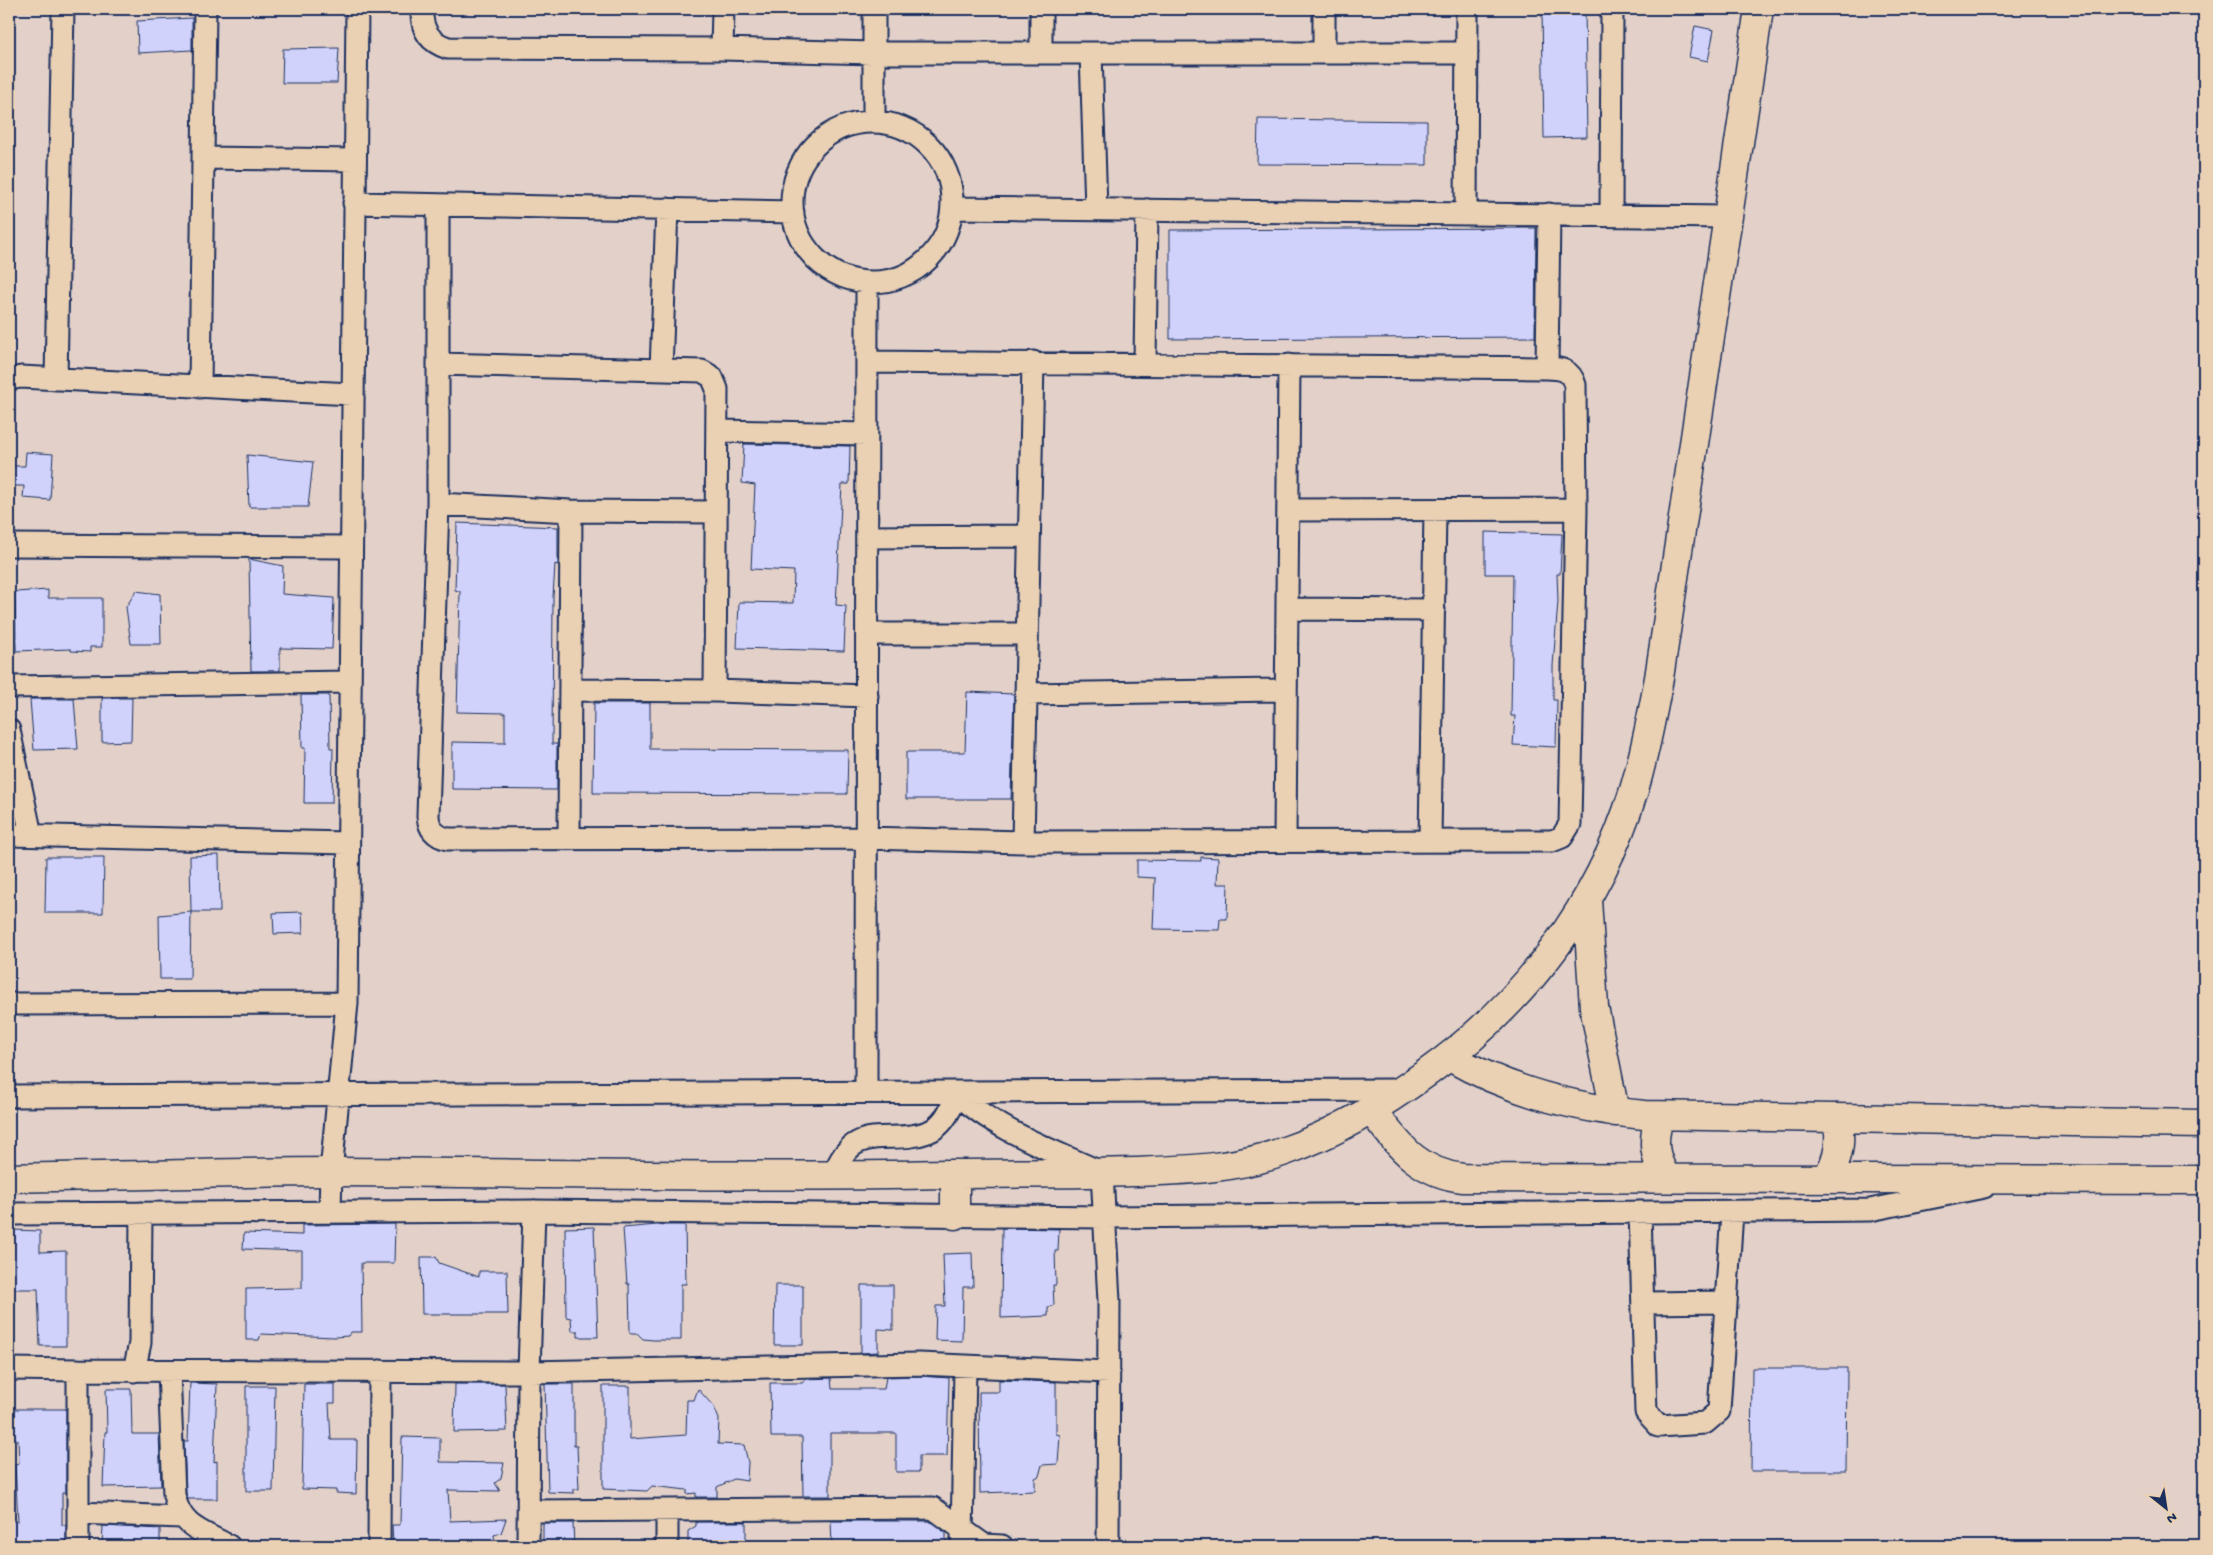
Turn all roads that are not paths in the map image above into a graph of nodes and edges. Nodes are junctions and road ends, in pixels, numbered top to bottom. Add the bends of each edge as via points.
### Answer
1 (63, 9) edge
2 (205, 9) edge
3 (357, 9) edge
4 (422, 9) edge
5 (723, 9) edge
6 (874, 9) edge
7 (1041, 9) edge
8 (1324, 9) edge
9 (1467, 9) edge
10 (1612, 9) edge
11 (1759, 9) edge
12 (722, 49) junction
13 (874, 53) junction
14 (1040, 53) junction
15 (1092, 53) junction
16 (1324, 53) junction
17 (1467, 53) junction
18 (874, 122) junction
19 (203, 158) junction
20 (355, 160) junction
21 (354, 203) junction
22 (438, 205) junction
23 (952, 208) junction
24 (667, 209) junction
25 (1096, 209) junction
26 (1147, 210) junction
27 (793, 212) junction
28 (1466, 214) junction
29 (1549, 214) junction
30 (1611, 214) junction
31 (1727, 217) junction
32 (867, 282) junction
33 (867, 362) junction
34 (1032, 362) junction
35 (439, 364) junction
36 (1145, 364) junction
37 (1289, 366) junction
38 (1548, 368) junction
39 (661, 370) junction
40 (9, 379) edge
41 (56, 379) junction
42 (200, 387) junction
43 (352, 394) junction
44 (716, 431) junction
45 (867, 434) junction
46 (438, 504) junction
47 (1288, 510) junction
48 (1435, 510) junction
49 (1576, 510) junction
50 (571, 511) junction
51 (716, 512) junction
52 (867, 536) junction
53 (1029, 536) junction
54 (9, 545) edge
55 (350, 547) junction
56 (1287, 609) junction
57 (1434, 610) junction
58 (867, 634) junction
59 (1027, 634) junction
60 (349, 682) junction
61 (9, 687) edge
62 (570, 690) junction
63 (1286, 690) junction
64 (715, 691) junction
65 (1026, 694) junction
66 (866, 696) junction
67 (9, 730) edge
68 (9, 835) edge
69 (31, 835) junction
70 (569, 838) junction
71 (866, 838) junction
72 (1285, 840) junction
73 (1430, 841) junction
74 (1023, 842) junction
75 (347, 843) junction
76 (1587, 900) junction
77 (347, 1003) junction
78 (9, 1004) edge
79 (1450, 1057) junction
80 (1403, 1090) junction
81 (866, 1092) junction
82 (957, 1093) junction
83 (9, 1096) edge
84 (338, 1096) junction
85 (1371, 1110) junction
86 (1615, 1112) junction
87 (1660, 1116) junction
88 (1837, 1118) junction
89 (2204, 1124) edge
90 (331, 1172) junction
91 (1102, 1173) junction
92 (955, 1174) junction
93 (833, 1177) junction
94 (9, 1178) edge
95 (1667, 1178) junction
96 (1826, 1179) junction
97 (2023, 1179) junction
98 (2204, 1180) edge
99 (330, 1211) junction
100 (534, 1211) junction
101 (1640, 1212) junction
102 (1732, 1212) junction
103 (141, 1213) junction
104 (9, 1214) edge
105 (955, 1215) junction
106 (1104, 1217) junction
107 (1726, 1302) junction
108 (1644, 1303) junction
109 (965, 1366) junction
110 (9, 1369) edge
111 (78, 1370) junction
112 (134, 1371) junction
113 (169, 1371) junction
114 (380, 1371) junction
115 (529, 1372) junction
116 (1109, 1372) junction
117 (529, 1511) junction
118 (667, 1511) junction
119 (78, 1513) junction
120 (181, 1517) junction
121 (962, 1538) edge
122 (78, 1546) edge
123 (229, 1546) edge
124 (379, 1546) edge
125 (528, 1546) edge
126 (666, 1546) edge
127 (1002, 1546) edge
128 (1108, 1546) edge

1 - 41 street
2 - 19 street
3 - 20 street
4 - 12 street via 425,31 439,45 448,48
5 - 12 street
6 - 13 street
7 - 14 street
8 - 16 street
9 - 17 street
10 - 30 street
11 - 31 main road
12 - 13 street
13 - 14 street
13 - 18 street
14 - 15 street
15 - 16 street
15 - 25 street
16 - 17 street
17 - 28 street
18 - 23 street via 901,128 925,142 937,155 946,171
18 - 27 street via 854,124 836,131 807,156 793,192
19 - 20 street
19 - 42 street
20 - 21 street
21 - 22 street
21 - 43 street
22 - 24 street
22 - 35 street
23 - 25 street
23 - 32 street via 948,228 939,247 925,262 908,274
24 - 27 street
24 - 39 street
25 - 26 street
26 - 28 street
26 - 36 street
27 - 32 street via 801,238 817,260 849,279
28 - 29 street
29 - 30 street
29 - 38 street
30 - 31 street
31 - 76 main road via 1648,734 1633,794
32 - 33 street
33 - 34 street
33 - 45 street
34 - 36 street
34 - 53 street
35 - 39 street
35 - 46 street
36 - 37 street
37 - 38 street
37 - 47 street
38 - 49 street via 1565,370 1575,385
39 - 44 street via 702,371 712,377 717,389
40 - 41 street
41 - 42 street
42 - 43 street
43 - 55 street
44 - 45 street
44 - 51 street
45 - 52 street
46 - 50 street
46 - 70 street via 429,823 436,834 448,839
47 - 48 street
47 - 56 street
48 - 49 street
48 - 57 street
49 - 73 street via 1568,829 1562,837 1552,841
50 - 51 street
50 - 62 street
51 - 64 street
52 - 53 street
52 - 58 street
53 - 59 street
54 - 55 street
55 - 60 street
56 - 57 street
56 - 63 street
57 - 73 street
58 - 59 street
58 - 66 street
59 - 65 street
60 - 61 street
60 - 75 street
62 - 64 street
62 - 70 street
63 - 65 street
63 - 72 street
64 - 66 street
65 - 74 street
66 - 71 street
67 - 69 street
68 - 69 street
69 - 75 street
70 - 71 street
71 - 74 street
71 - 81 street
72 - 73 street
72 - 74 street
75 - 77 street
76 - 79 main road via 1532,978
76 - 86 main road via 1594,1007
77 - 78 street
77 - 84 street
79 - 80 main road
79 - 86 main road via 1516,1089
80 - 82 street
80 - 85 main road
81 - 82 street
81 - 84 street
82 - 91 street via 990,1120
82 - 93 street via 950,1112 930,1132 864,1140 841,1158
83 - 84 street
84 - 90 street
85 - 91 main road via 1329,1134 1282,1153 1243,1163 1202,1170
85 - 95 main road via 1416,1161 1446,1176 1482,1179
86 - 87 main road
87 - 88 main road
87 - 95 main road via 1654,1148
88 - 89 main road
88 - 96 main road via 1838,1156
90 - 93 main road
90 - 94 main road
90 - 99 street
91 - 92 main road
91 - 106 street
92 - 93 main road
92 - 105 main road
95 - 96 main road
96 - 97 main road
97 - 98 main road
97 - 102 street via 1870,1210
99 - 100 street
99 - 103 street
100 - 105 street
100 - 115 street
101 - 102 street
101 - 106 street
101 - 108 street
102 - 107 street
103 - 104 street
103 - 112 street via 140,1343
105 - 106 street
106 - 116 street
107 - 108 street
107 - 108 street via 1719,1411 1705,1423 1659,1426 1646,1412
109 - 115 street via 919,1364
109 - 116 street
109 - 121 street
110 - 111 street
111 - 112 street
111 - 119 street
112 - 113 street
113 - 114 street
113 - 120 street via 174,1495
114 - 115 street
114 - 124 street
115 - 117 street
116 - 128 street
117 - 118 street
117 - 125 street
118 - 121 street via 933,1508
118 - 126 street
119 - 120 street
119 - 122 street
120 - 123 street
121 - 127 street via 984,1545

